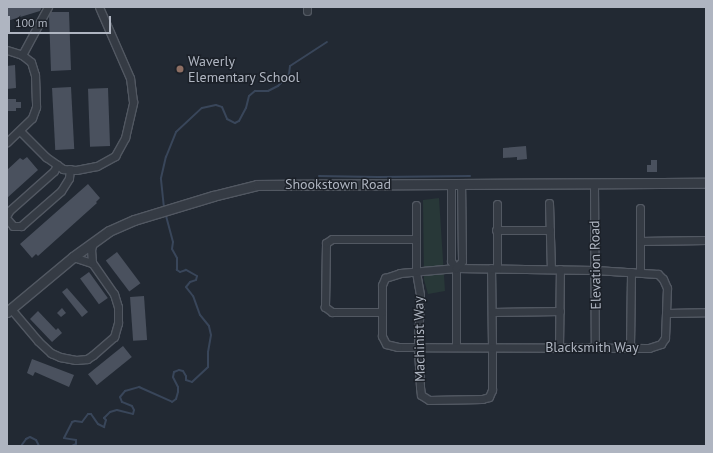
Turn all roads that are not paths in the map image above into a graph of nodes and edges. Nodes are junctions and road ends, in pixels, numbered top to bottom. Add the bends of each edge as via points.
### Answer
1 (48, 7) edge
2 (99, 7) edge
3 (7, 50) edge
4 (22, 54) junction
5 (20, 131) junction
6 (7, 142) edge
7 (57, 165) junction
8 (70, 169) junction
9 (594, 183) junction
10 (706, 183) edge
11 (451, 184) junction
12 (461, 184) junction
13 (549, 203) dead end
14 (416, 204) dead end
15 (497, 204) dead end
16 (640, 208) dead end
17 (7, 215) edge
18 (7, 219) edge
19 (496, 230) junction
20 (550, 230) junction
21 (416, 239) junction
22 (94, 240) junction
23 (706, 240) edge
24 (640, 241) junction
25 (73, 257) junction
26 (92, 263) junction
27 (456, 268) junction
28 (494, 268) junction
29 (551, 269) junction
30 (560, 269) junction
31 (595, 270) junction
32 (416, 272) junction
33 (631, 272) junction
34 (640, 272) junction
35 (8, 309) edge
36 (560, 311) junction
37 (382, 312) junction
38 (492, 312) junction
39 (706, 312) edge
40 (667, 313) junction
41 (418, 347) junction
42 (456, 347) junction
43 (492, 347) junction
44 (559, 347) junction
45 (595, 347) junction
46 (630, 347) junction

1 - 4 street
2 - 8 street via 130,78 133,102 124,138 115,156 97,166
3 - 4 street
4 - 5 street via 31,62 35,75 36,107 32,118
5 - 6 street
5 - 7 street
7 - 8 street via 63,169
7 - 17 street via 54,171 8,211
8 - 18 street via 69,178 61,191 21,226 13,226
9 - 10 street, Shookstown Road
9 - 12 street, Shookstown Road
9 - 31 street, Elevation Road
11 - 12 street, Shookstown Road
11 - 22 street, Shookstown Road via 257,185 134,220
11 - 27 street via 451,261
12 - 27 street via 462,261
13 - 20 street
14 - 21 street, Machinist Way
15 - 19 street, Machinist Way
16 - 24 street
19 - 20 street
19 - 28 street, Machinist Way
20 - 29 street
21 - 32 street, Machinist Way
21 - 37 street via 332,239 326,243 325,307 332,312
22 - 25 street, Shookstown Road
22 - 26 street via 91,250
23 - 24 street
24 - 34 street
25 - 26 street
25 - 35 street, Shookstown Road
26 - 35 street via 114,294 118,307 118,323 114,337 86,359 76,360 51,353
27 - 28 street, Blacksmith Way
27 - 32 street, Blacksmith Way
27 - 42 street
28 - 29 street, Blacksmith Way
28 - 38 street, Machinist Way
29 - 30 street, Blacksmith Way
30 - 31 street, Blacksmith Way
30 - 36 street
31 - 33 street, Blacksmith Way
31 - 45 street, Elevation Road
32 - 37 street, Blacksmith Way via 400,273 385,278 382,285
32 - 41 street, Machinist Way via 420,295
33 - 34 street, Blacksmith Way
33 - 46 street
34 - 40 street, Blacksmith Way via 658,274 663,279 667,288
36 - 38 street
36 - 44 street
37 - 41 street, Blacksmith Way via 382,336 386,344
38 - 43 street, Machinist Way
39 - 40 street
40 - 46 street, Blacksmith Way via 665,338 662,344 649,348
41 - 42 street, Blacksmith Way
41 - 43 street, Machinist Way via 421,395 429,400 489,397 492,390
42 - 43 street, Blacksmith Way
43 - 44 street, Blacksmith Way
44 - 45 street, Blacksmith Way
45 - 46 street, Blacksmith Way

